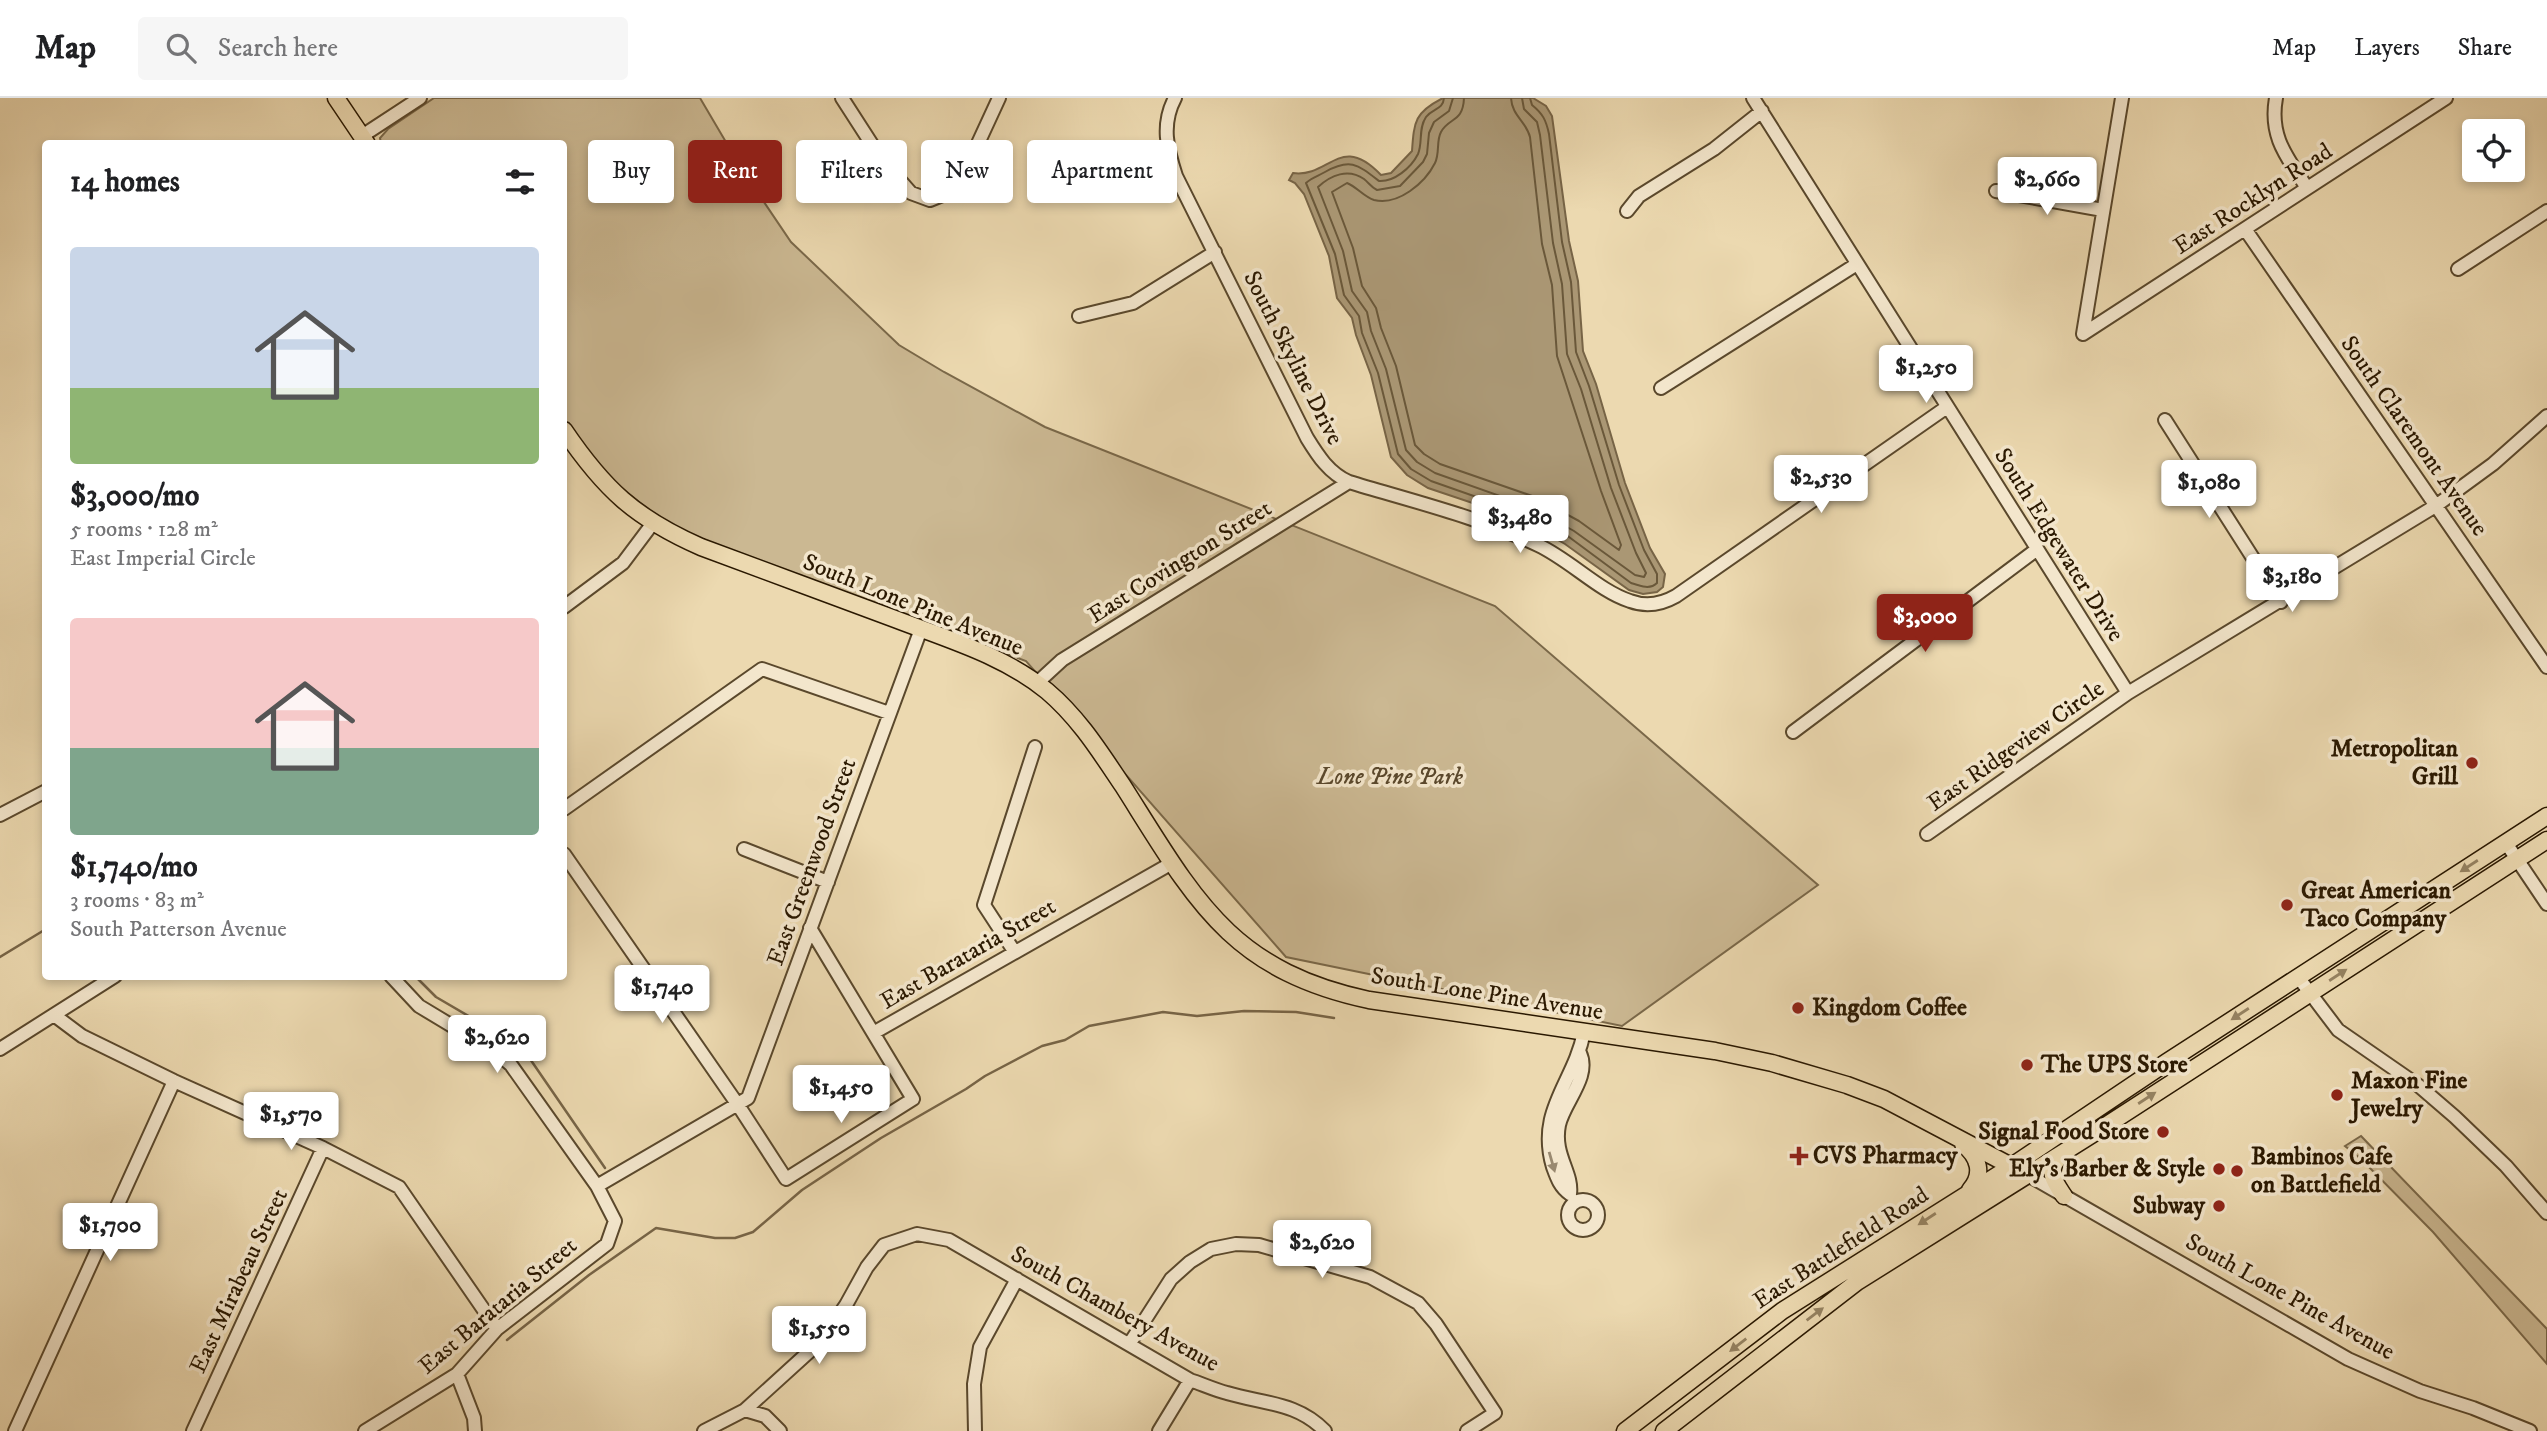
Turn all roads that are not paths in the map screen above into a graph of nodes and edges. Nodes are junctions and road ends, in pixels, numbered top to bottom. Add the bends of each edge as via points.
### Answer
1 (336, 98) edge
2 (420, 98) edge
3 (842, 98) edge
4 (999, 98) edge
5 (1753, 98) edge
6 (2122, 98) edge
7 (2276, 98) edge
8 (2446, 98) edge
9 (1172, 103) edge
10 (1762, 111) junction
11 (364, 140) edge
12 (2307, 188) junction
13 (1996, 191) dead end
14 (2103, 210) junction
15 (1627, 211) dead end
16 (2547, 211) edge
17 (2245, 229) junction
18 (1214, 252) junction
19 (1857, 264) junction
20 (2458, 269) dead end
21 (1079, 316) dead end
22 (1661, 388) dead end
23 (1947, 407) junction
24 (2547, 416) edge
25 (2165, 420) dead end
26 (567, 434) edge
27 (1349, 482) junction
28 (2437, 505) junction
29 (653, 523) junction
30 (2036, 550) junction
31 (2281, 602) junction
32 (567, 605) edge
33 (921, 629) junction
34 (2547, 667) edge
35 (1037, 683) junction
36 (2128, 693) junction
37 (890, 713) junction
38 (1793, 732) dead end
39 (1035, 747) dead end
40 (42, 794) edge
41 (567, 807) edge
42 (0, 815) edge
43 (2547, 816) edge
44 (1927, 834) dead end
45 (2547, 840) edge
46 (2506, 843) junction
47 (744, 849) dead end
48 (567, 858) edge
49 (2516, 859) junction
50 (1172, 863) junction
51 (828, 883) junction
52 (2547, 904) edge
53 (810, 928) junction
54 (1014, 951) junction
55 (2298, 977) junction
56 (109, 980) edge
57 (395, 980) edge
58 (2309, 993) junction
59 (54, 1015) junction
60 (874, 1032) junction
61 (1584, 1032) junction
62 (0, 1049) edge
63 (174, 1082) junction
64 (738, 1105) junction
65 (1947, 1132) junction
66 (323, 1148) junction
67 (2065, 1151) junction
68 (2012, 1166) junction
69 (2028, 1175) junction
70 (597, 1186) junction
71 (1965, 1195) junction
72 (2064, 1196) junction
73 (1572, 1198) dead end
74 (2547, 1213) edge
75 (1017, 1279) junction
76 (497, 1329) junction
77 (1130, 1343) junction
78 (457, 1374) junction
79 (1190, 1380) junction
80 (746, 1410) junction
81 (15, 1431) edge
82 (193, 1431) edge
83 (365, 1431) edge
84 (474, 1431) edge
85 (704, 1431) edge
86 (780, 1431) edge
87 (975, 1431) edge
88 (1159, 1431) edge
89 (1325, 1431) edge
90 (1467, 1431) edge
91 (1625, 1431) edge
92 (1664, 1431) edge
93 (2530, 1431) edge

1 - 11 main road
2 - 11 street
3 - 4 street via 882,160 911,193 930,200 957,189
5 - 10 street, South Edgewater Drive
6 - 14 street
7 - 12 street via 2276,135
8 - 12 street, East Rocklyn Road
9 - 18 street, South Skyline Drive via 1165,145
10 - 15 street via 1714,149 1639,196
10 - 19 street, South Edgewater Drive
12 - 17 street, East Rocklyn Road
13 - 14 street
14 - 17 street, East Rocklyn Road via 2082,334
16 - 20 street
17 - 28 street, South Claremont Avenue
18 - 21 street via 1133,303
18 - 27 street, South Skyline Drive via 1312,447 1330,470
19 - 22 street
19 - 23 street, South Edgewater Drive
23 - 27 street, South Skyline Drive via 1676,596 1650,604 1628,601 1525,539
23 - 30 street, South Edgewater Drive
24 - 28 street, East Ridgeview Circle
25 - 31 street
26 - 29 main road, South Lone Pine Avenue via 604,484
27 - 35 street, East Covington Street via 1062,660
28 - 31 street, East Ridgeview Circle
28 - 34 street, South Claremont Avenue
29 - 32 street via 623,563
29 - 33 main road, South Lone Pine Avenue via 701,547
30 - 36 street, South Edgewater Drive
30 - 38 street
31 - 36 street, East Ridgeview Circle
33 - 35 main road, South Lone Pine Avenue via 986,653
33 - 37 street, East Greenwood Street
35 - 50 main road, South Lone Pine Avenue via 1088,733
36 - 44 street, East Ridgeview Circle
37 - 41 street via 762,669
37 - 51 street, East Greenwood Street
39 - 54 street via 984,905
40 - 42 street
43 - 46 main road, East Battlefield Road
45 - 49 main road, East Battlefield Road
46 - 49 street
46 -> 55 main road, East Battlefield Road
47 - 51 street
48 - 64 street
49 - 52 street
58 -> 49 main road, East Battlefield Road
50 - 54 street, East Barataria Street
50 - 61 main road, South Lone Pine Avenue via 1236,940 1301,980 1369,1000
51 - 53 street, East Greenwood Street
53 - 60 street
53 - 64 street, East Greenwood Street via 748,1098
54 - 60 street, East Barataria Street
55 - 58 street
55 -> 68 main road, East Battlefield Road
56 - 59 street
57 - 70 street, East Barataria Street via 419,1006 511,1065
67 -> 58 main road, East Battlefield Road
58 - 74 street via 2344,1035 2419,1086 2473,1133
59 - 62 street
59 - 63 street via 82,1036
60 - 64 street, East Barataria Street via 913,1099 786,1179
61 - 65 main road, South Lone Pine Avenue via 1715,1051 1791,1068 1884,1099
61 - 73 street via 1574,1060 1577,1070 1550,1115 1549,1152 1562,1189
63 - 66 street
63 - 81 street
64 - 70 street
65 - 68 main road, South Lone Pine Avenue
65 - 71 main road via 1967,1147 1979,1167 1978,1177
66 - 76 street via 399,1186
66 - 82 street, East Mirabeau Street
67 - 69 main road, East Battlefield Road
67 - 72 main road via 2052,1167
68 - 69 main road, South Lone Pine Avenue
68 - 71 main road, East Battlefield Road
69 - 72 street, South Lone Pine Avenue
92 -> 69 main road, East Battlefield Road via 1857,1282
70 - 76 street, East Barataria Street via 615,1222 607,1244
71 -> 91 main road, East Battlefield Road via 1782,1311
72 - 93 street, South Lone Pine Avenue via 2348,1359
75 - 77 street, South Chambery Avenue
75 - 80 street, South Chambery Avenue via 949,1240 917,1234 884,1245 822,1340
75 - 87 street via 980,1347 974,1384
76 - 78 street, East Barataria Street
77 - 79 street, South Chambery Avenue
77 - 90 street via 1171,1279 1190,1262 1211,1250 1259,1245 1370,1277 1418,1303 1495,1413
78 - 83 street, East Barataria Street
78 - 84 street via 474,1418
79 - 88 street
79 - 89 street, South Chambery Avenue via 1296,1409
80 - 85 street
80 - 86 street via 765,1416

